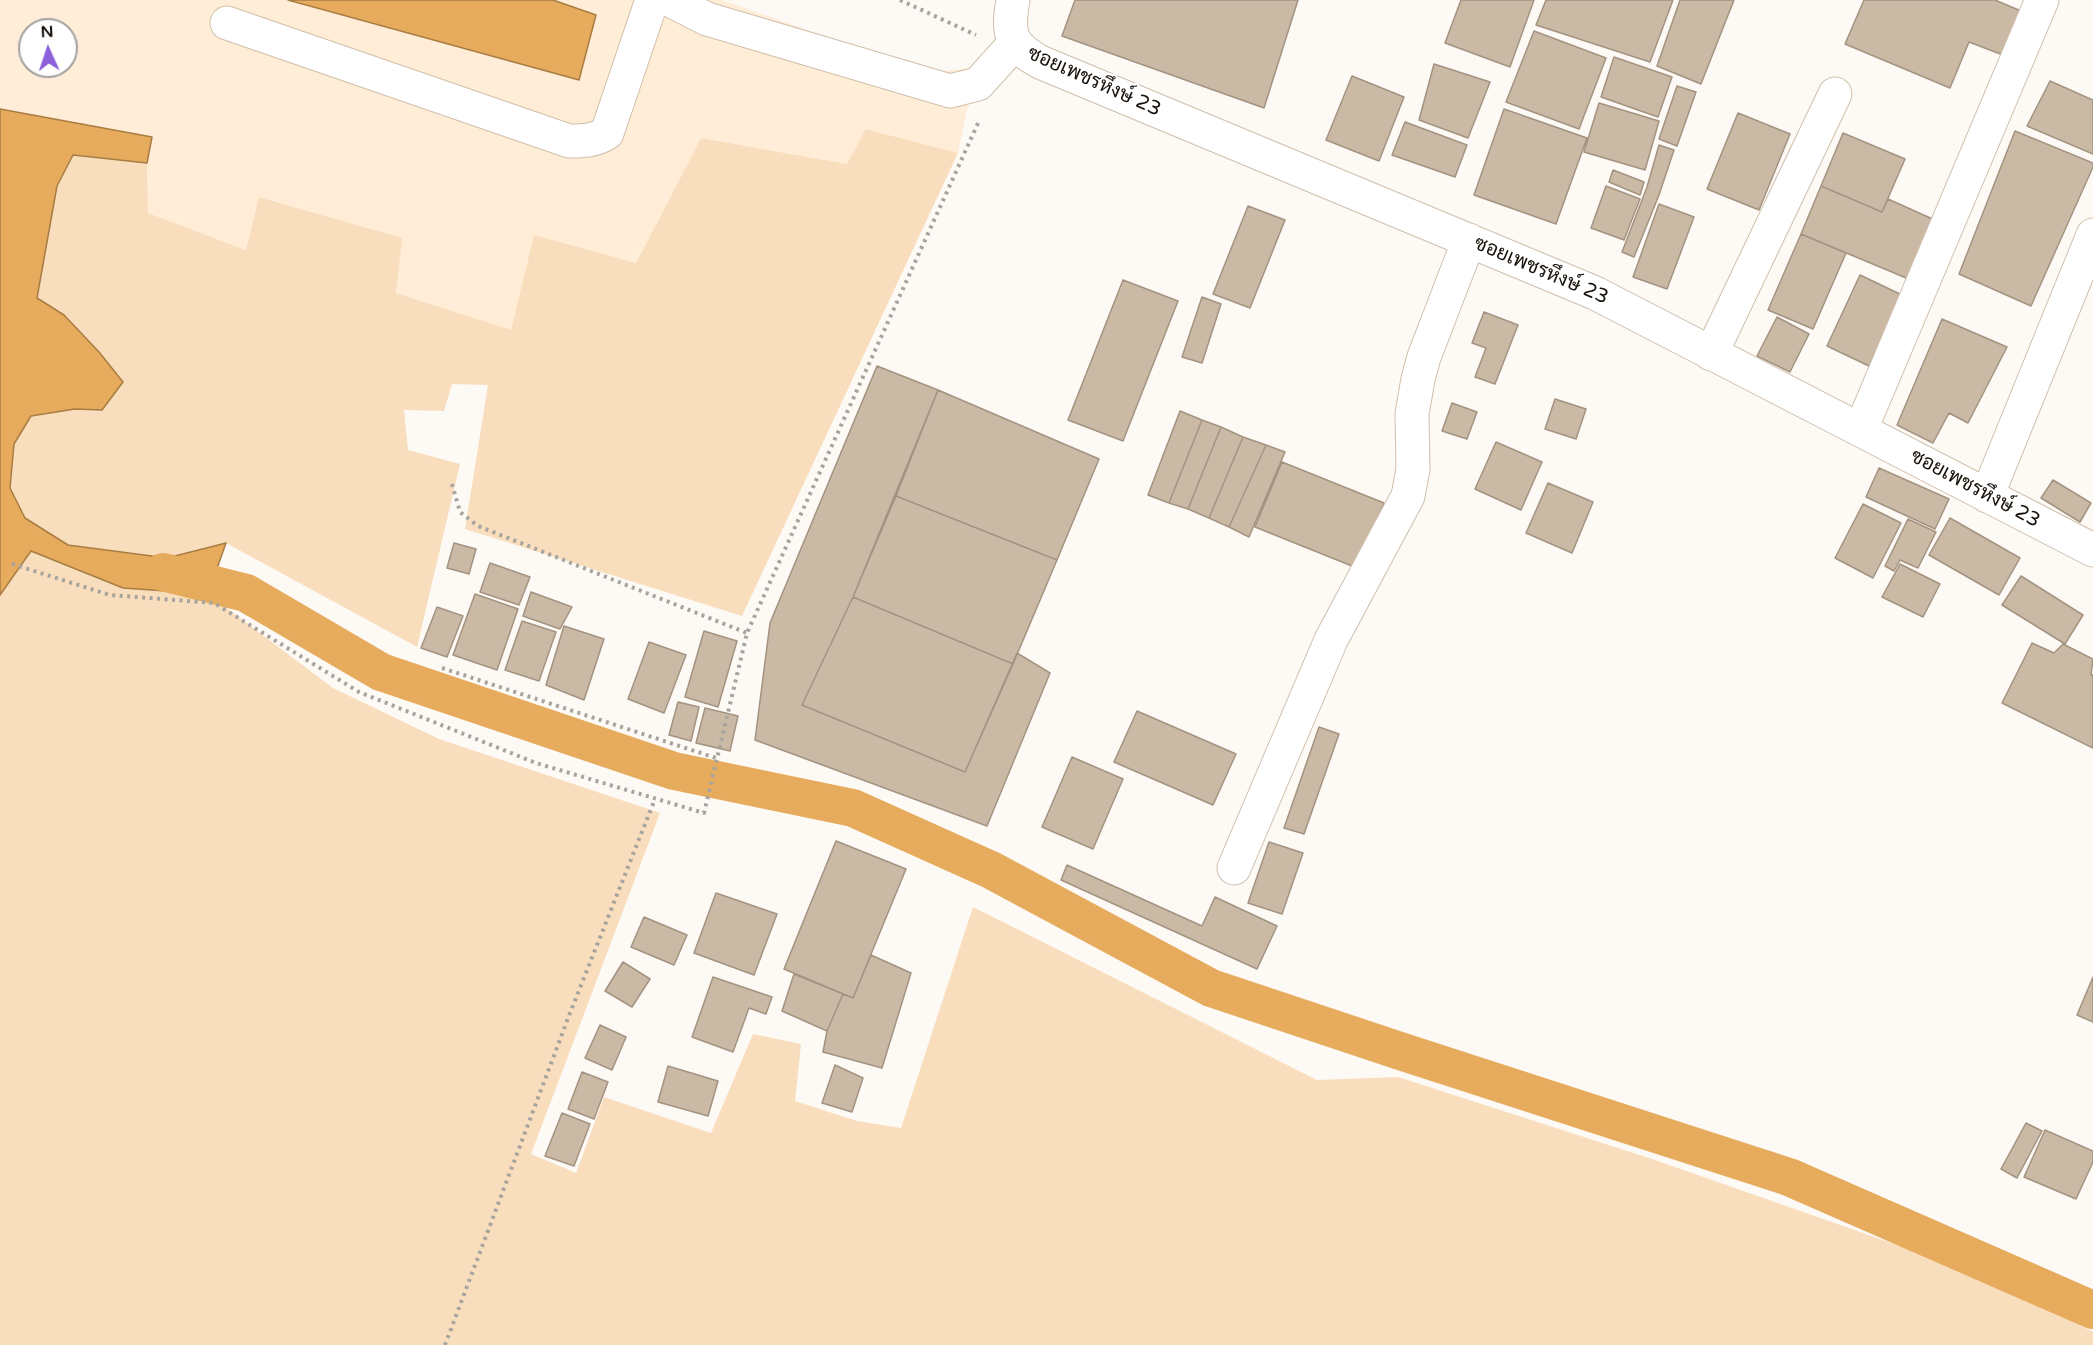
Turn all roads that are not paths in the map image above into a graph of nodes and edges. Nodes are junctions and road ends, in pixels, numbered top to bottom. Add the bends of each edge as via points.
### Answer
1 (652, 0) edge
2 (670, 0) edge
3 (1013, 0) edge
4 (2042, 0) edge
5 (227, 23) dead end
6 (1014, 38) junction
7 (1834, 94) dead end
8 (2093, 236) edge
9 (1469, 240) junction
10 (1711, 354) junction
11 (1862, 429) junction
12 (1987, 496) junction
13 (2093, 550) edge
14 (1234, 868) dead end

1 - 5 street via 607,133 585,141 569,141
2 - 6 street via 707,19 950,91 978,84
3 - 6 street, ซอยเพชรหึงษ์ 23
4 - 11 street
6 - 9 street, ซอยเพชรหึงษ์ 23 via 1023,52 1066,74
7 - 10 street
8 - 12 street
9 - 10 street, ซอยเพชรหึงษ์ 23 via 1595,293
9 - 14 street via 1418,379 1408,495 1331,640
10 - 11 street, ซอยเพชรหึงษ์ 23
11 - 12 street, ซอยเพชรหึงษ์ 23
12 - 13 street, ซอยเพชรหึงษ์ 23

